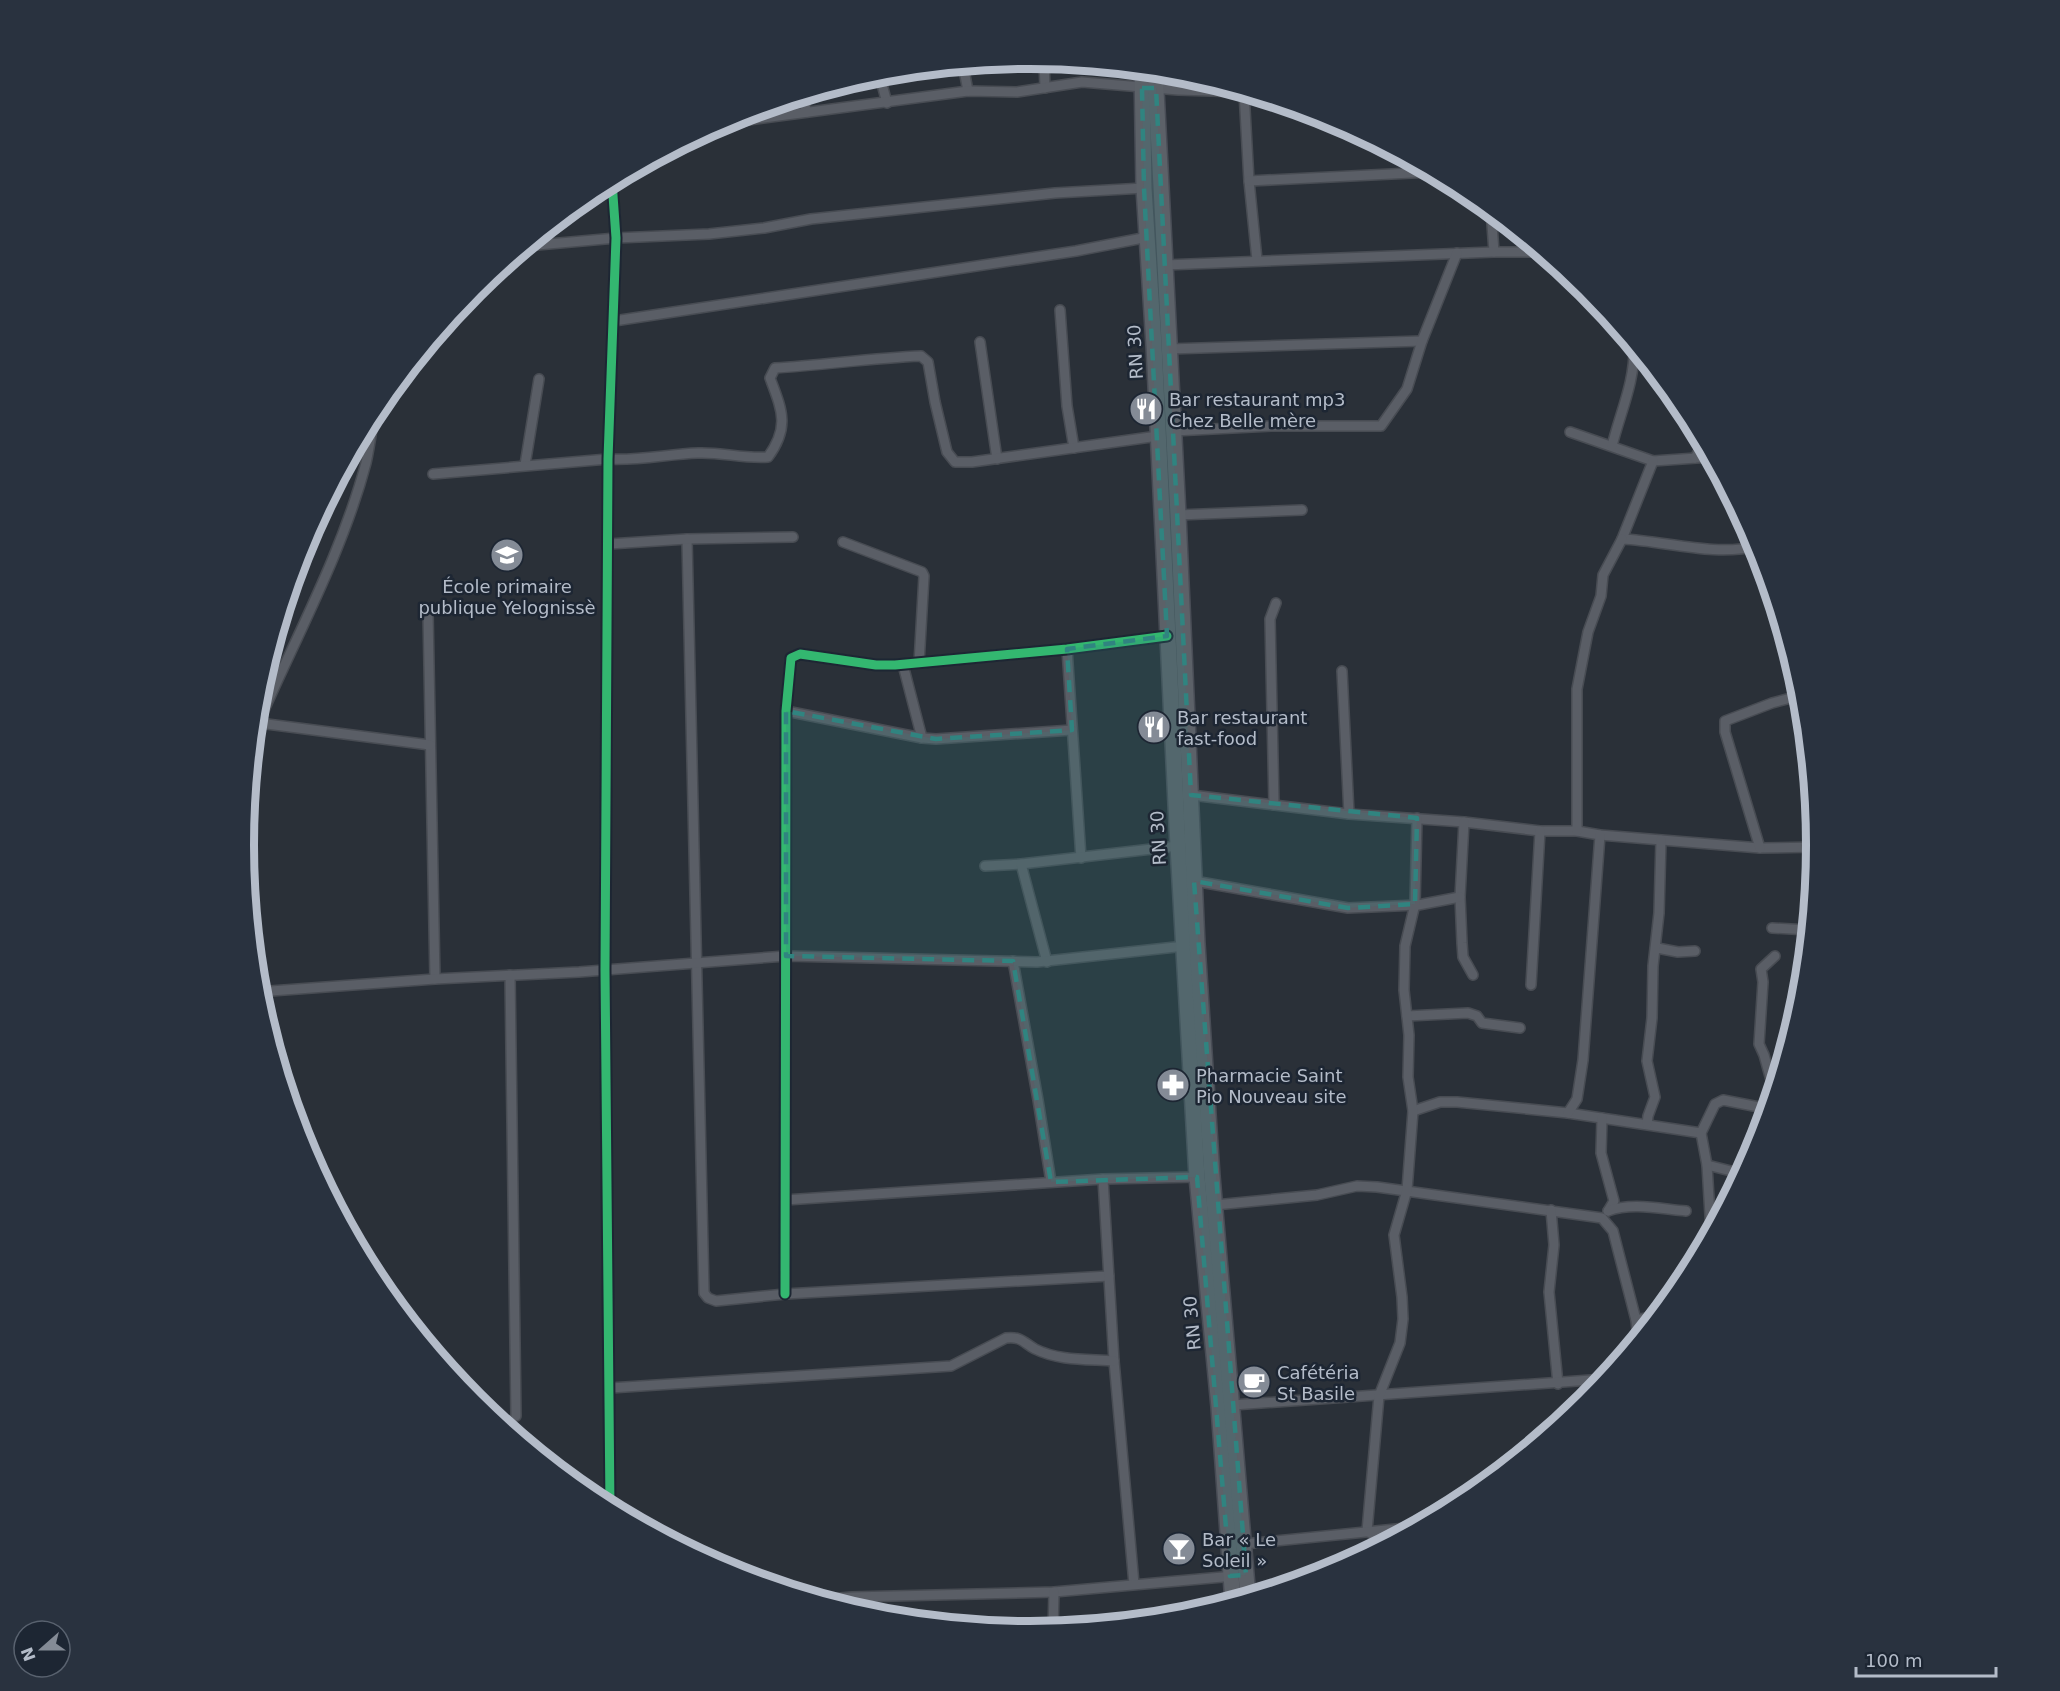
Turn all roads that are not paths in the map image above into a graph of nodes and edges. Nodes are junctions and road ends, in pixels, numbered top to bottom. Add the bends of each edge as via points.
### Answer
1 (1044, 70) edge
2 (964, 72) edge
3 (1145, 78) edge
4 (1152, 79) edge
5 (882, 84) edge
6 (1045, 88) junction
7 (1149, 88) junction
8 (968, 91) junction
9 (1211, 91) edge
10 (1245, 99) edge
11 (804, 103) edge
12 (887, 103) junction
13 (807, 112) junction
14 (757, 119) edge
15 (1417, 173) edge
16 (1248, 181) junction
17 (1144, 188) junction
18 (613, 191) edge
19 (1492, 221) edge
20 (1148, 237) junction
21 (616, 238) junction
22 (538, 245) edge
23 (1494, 252) junction
24 (1530, 252) edge
25 (1457, 253) junction
26 (1257, 260) junction
27 (1165, 265) junction
28 (1060, 310) dead end
29 (614, 321) junction
30 (980, 342) dead end
31 (1422, 342) junction
32 (1169, 349) junction
33 (1635, 359) edge
34 (538, 379) dead end
35 (1174, 431) junction
36 (1570, 432) dead end
37 (1158, 436) junction
38 (370, 437) edge
39 (1612, 446) junction
40 (1074, 448) junction
41 (1699, 451) edge
42 (1695, 458) junction
43 (1702, 458) edge
44 (608, 459) junction
45 (997, 459) junction
46 (1653, 461) junction
47 (525, 465) junction
48 (433, 474) dead end
49 (1302, 510) dead end
50 (1178, 515) junction
51 (793, 537) dead end
52 (687, 539) junction
53 (1622, 539) junction
54 (843, 542) dead end
55 (609, 544) junction
56 (1747, 549) edge
57 (1276, 603) dead end
58 (428, 613) dead end
59 (1167, 636) junction
60 (1067, 649) junction
61 (919, 663) junction
62 (903, 664) junction
63 (1342, 671) dead end
64 (1793, 698) edge
65 (266, 708) edge
66 (786, 711) junction
67 (263, 724) edge
68 (1072, 730) junction
69 (922, 738) junction
70 (430, 746) junction
71 (1191, 795) junction
72 (1274, 805) junction
73 (1349, 814) junction
74 (1417, 818) junction
75 (1464, 822) junction
76 (1540, 831) junction
77 (1577, 831) junction
78 (1600, 836) junction
79 (1660, 840) junction
80 (1178, 846) junction
81 (1806, 847) edge
82 (1760, 848) junction
83 (1081, 858) junction
84 (1021, 864) junction
85 (985, 866) dead end
86 (1194, 881) junction
87 (1460, 897) junction
88 (1414, 904) junction
89 (1772, 928) dead end
90 (1802, 930) edge
91 (1185, 946) junction
92 (1657, 948) junction
93 (1695, 951) dead end
94 (786, 956) junction
95 (1775, 956) dead end
96 (1013, 962) junction
97 (1047, 962) junction
98 (697, 963) junction
99 (605, 970) junction
100 (510, 975) junction
101 (1473, 975) dead end
102 (435, 979) junction
103 (1531, 985) dead end
104 (267, 991) edge
105 (1407, 1016) junction
106 (1520, 1028) dead end
107 (1770, 1079) edge
108 (1761, 1107) edge
109 (1413, 1111) junction
110 (1568, 1113) junction
111 (1602, 1118) junction
112 (1647, 1124) junction
113 (1701, 1133) junction
114 (1707, 1166) junction
115 (1734, 1171) edge
116 (1197, 1177) junction
117 (1103, 1179) junction
118 (1051, 1182) junction
119 (1407, 1190) junction
120 (785, 1200) junction
121 (1215, 1205) junction
122 (1551, 1210) junction
123 (1686, 1211) dead end
124 (1605, 1214) junction
125 (1711, 1217) edge
126 (1109, 1276) junction
127 (785, 1294) junction
128 (1645, 1319) edge
129 (1636, 1320) junction
130 (1637, 1329) edge
131 (1114, 1361) junction
132 (1593, 1380) edge
133 (1558, 1383) junction
134 (610, 1388) junction
135 (1378, 1396) junction
136 (1233, 1405) junction
137 (516, 1416) dead end
138 (610, 1498) edge
139 (1398, 1528) edge
140 (1367, 1531) junction
141 (1379, 1539) edge
142 (1244, 1544) junction
143 (1246, 1575) junction
144 (1230, 1576) junction
145 (1134, 1584) junction
146 (1247, 1591) edge
147 (1054, 1592) junction
148 (1232, 1596) edge
149 (839, 1598) edge
150 (1053, 1621) edge

1 - 6 street
2 - 8 street
3 - 7 main road, RN 30 / RN 30
4 - 7 main road, RN 30
5 - 12 street
6 - 7 street via 1082,82
6 - 8 street
7 - 9 street
7 - 17 main road, RN 30 / RN 30
7 - 27 main road, RN 30
8 - 12 street
10 - 16 street
11 - 13 street
12 - 13 street
13 - 14 street
15 - 16 street
16 - 26 street
17 - 20 main road, RN 30 / RN 30
17 - 21 street via 1055,193 709,234
18 - 21 street
19 - 23 street
20 - 29 street
20 - 37 main road, RN 30 / RN 30
21 - 22 street
21 - 29 street
23 - 24 street
23 - 25 street
25 - 26 street
25 - 31 street
26 - 27 street
27 - 32 main road, RN 30
28 - 40 street
29 - 44 street
30 - 45 street
31 - 32 street
31 - 35 street via 1407,389 1382,426
32 - 35 main road, RN 30
33 - 39 street
34 - 47 street
35 - 50 main road, RN 30
36 - 39 street
37 - 40 street
37 - 59 main road, RN 30 / RN 30
38 - 65 street via 366,462 339,540
39 - 46 street
40 - 45 street
41 - 42 street
42 - 43 street
42 - 46 street
44 - 45 street via 699,453 768,457 778,444 783,424 770,378 775,368 921,356 928,362 947,452 956,462
44 - 47 street
44 - 55 street
46 - 53 street
47 - 48 street
49 - 50 street
50 - 71 main road, RN 30
51 - 52 street
52 - 55 street
52 - 98 street
53 - 56 street via 1711,550
53 - 77 street via 1603,575 1577,688
54 - 61 street via 922,572
55 - 99 street
57 - 72 street via 1270,619
58 - 70 street
59 - 60 street
59 - 80 main road, RN 30 / RN 30
60 - 61 street
60 - 68 street
61 - 62 street
62 - 66 street via 792,656
62 - 69 street
63 - 73 street
64 - 82 street via 1725,721 1727,742
66 - 69 street
66 - 94 street
67 - 70 street
68 - 69 street
68 - 83 street
70 - 102 street
71 - 72 street
71 - 86 main road, RN 30
72 - 73 street
73 - 74 street
74 - 75 street
74 - 88 street
75 - 76 street
75 - 87 street
76 - 77 street
76 - 103 street
77 - 78 street
78 - 79 street
78 - 110 street via 1584,1060 1578,1099
79 - 82 street
79 - 92 street
80 - 83 street
80 - 91 main road, RN 30 / RN 30
81 - 82 street
83 - 84 street
84 - 85 street
84 - 97 street
86 - 88 street via 1348,908
86 - 121 main road, RN 30
87 - 88 street
87 - 101 street via 1463,957
88 - 105 street via 1405,946
89 - 90 street
91 - 97 street
91 - 116 main road, RN 30 / RN 30
92 - 93 street
92 - 112 street via 1647,1061 1654,1097
94 - 96 street
94 - 98 street
94 - 120 street
95 - 107 street via 1761,969 1759,1044
96 - 97 street
96 - 118 street
98 - 99 street
98 - 127 street via 704,1293 716,1300
99 - 100 street
99 - 134 street
100 - 102 street
100 - 137 street
102 - 104 street
105 - 106 street via 1468,1013 1482,1023
105 - 109 street
108 - 113 street via 1723,1100 1715,1104
109 - 110 street via 1440,1102 1456,1102
109 - 119 street
110 - 111 street
111 - 112 street
111 - 124 street via 1601,1153 1614,1201
112 - 113 street
113 - 114 street
114 - 115 street
114 - 125 street
116 - 117 street
116 - 144 main road, RN 30 / RN 30
117 - 118 street
117 - 126 street
118 - 120 street
119 - 121 street via 1357,1186
119 - 122 street
119 - 135 street via 1394,1235 1402,1297 1400,1343
120 - 127 street
121 - 136 main road, RN 30
122 - 124 street
122 - 133 street via 1554,1245 1549,1292
123 - 124 street via 1642,1207 1618,1208
124 - 129 street
126 - 127 street
126 - 131 street
128 - 129 street
129 - 130 street
131 - 134 street via 1057,1357 1014,1337 951,1366
131 - 145 street
132 - 133 street
133 - 135 street
134 - 138 street
135 - 136 street
135 - 140 street
136 - 142 main road, RN 30
139 - 140 street
140 - 141 street
140 - 142 street
142 - 143 main road, RN 30
143 - 144 street
143 - 146 main road, RN 30
144 - 145 street
144 - 148 main road, RN 30 / RN 30
145 - 147 street
147 - 149 street
147 - 150 street

